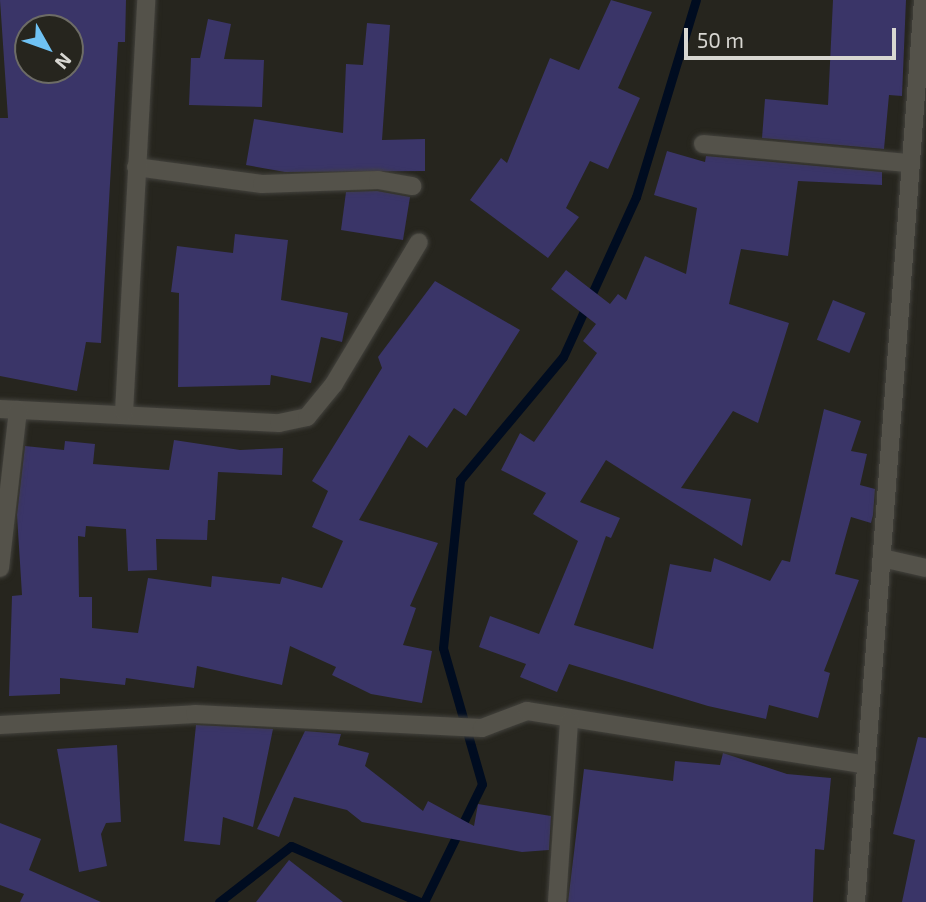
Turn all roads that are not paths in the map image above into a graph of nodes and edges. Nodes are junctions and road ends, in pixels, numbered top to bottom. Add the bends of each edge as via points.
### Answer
1 (146, 0) edge
2 (923, 0) edge
3 (703, 144) dead end
4 (909, 163) junction
5 (136, 167) junction
6 (412, 186) dead end
7 (419, 242) dead end
8 (9, 410) edge
9 (124, 412) junction
10 (882, 558) junction
11 (0, 568) edge
12 (926, 568) edge
13 (569, 721) junction
14 (0, 725) edge
15 (863, 764) junction
16 (557, 902) edge
17 (856, 902) edge

1 - 5 street
2 - 4 street
3 - 4 street
4 - 10 street
5 - 6 street via 262,184 378,180
5 - 9 street
7 - 9 street via 334,384 307,417 279,423
8 - 9 street
8 - 11 street
10 - 12 street
10 - 15 street
13 - 14 street via 527,711 482,728 195,714
13 - 15 street
13 - 16 street
15 - 17 street

